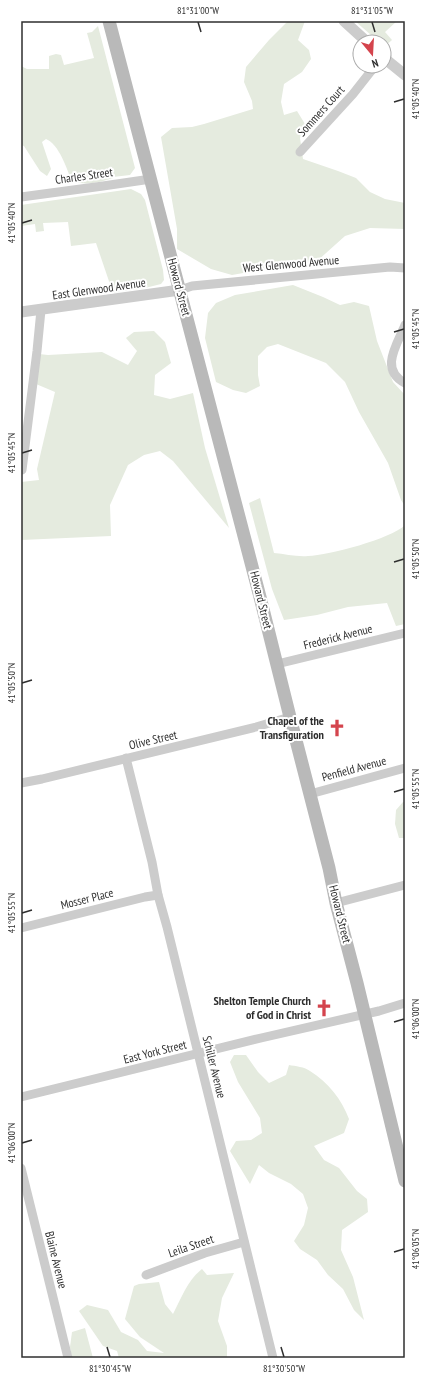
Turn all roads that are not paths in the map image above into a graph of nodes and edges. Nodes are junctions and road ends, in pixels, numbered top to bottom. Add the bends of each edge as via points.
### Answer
1 (109, 21) edge
2 (344, 21) edge
3 (358, 34) edge
4 (392, 64) edge
5 (369, 74) edge
6 (405, 75) edge
7 (300, 152) dead end
8 (151, 179) junction
9 (21, 196) edge
10 (405, 268) edge
11 (180, 290) junction
12 (41, 310) junction
13 (21, 312) edge
14 (405, 325) edge
15 (405, 383) edge
16 (22, 470) dead end
17 (405, 633) edge
18 (277, 664) junction
19 (290, 717) junction
20 (126, 758) junction
21 (405, 768) edge
22 (21, 783) edge
23 (310, 794) junction
24 (405, 885) edge
25 (158, 896) junction
26 (336, 903) junction
27 (21, 928) edge
28 (405, 1003) edge
29 (364, 1014) junction
30 (198, 1054) junction
31 (21, 1097) edge
32 (21, 1168) edge
33 (405, 1181) edge
34 (244, 1242) junction
35 (146, 1275) dead end
36 (68, 1358) edge
37 (273, 1358) edge

1 - 8 main road, Howard Street
2 - 3 street
4 - 6 street
5 - 7 street, Sommers Court
8 - 9 street, Charles Street
8 - 11 main road, Howard Street
10 - 11 street, West Glenwood Avenue via 192,286
11 - 12 street, East Glenwood Avenue
11 - 18 main road, Howard Street
12 - 13 street, East Glenwood Avenue
12 - 16 street
14 - 15 street via 392,356 391,369 397,378
17 - 18 street, Frederick Avenue
18 - 19 main road, Howard Street
19 - 20 street, Olive Street
19 - 23 main road, Howard Street
20 - 22 street, Olive Street
20 - 25 street, Schiller Avenue
21 - 23 street, Penfield Avenue
23 - 26 main road, Howard Street
24 - 26 street
25 - 27 street, Mosser Place
25 - 30 street, Schiller Avenue
26 - 29 main road, Howard Street
28 - 29 street, East York Street
29 - 30 street, East York Street
29 - 33 main road, Howard Street
30 - 31 street, East York Street
30 - 34 street, Schiller Avenue
32 - 36 street, Blaine Avenue
34 - 35 street, Leila Street via 205,1253
34 - 37 street, Schiller Avenue

